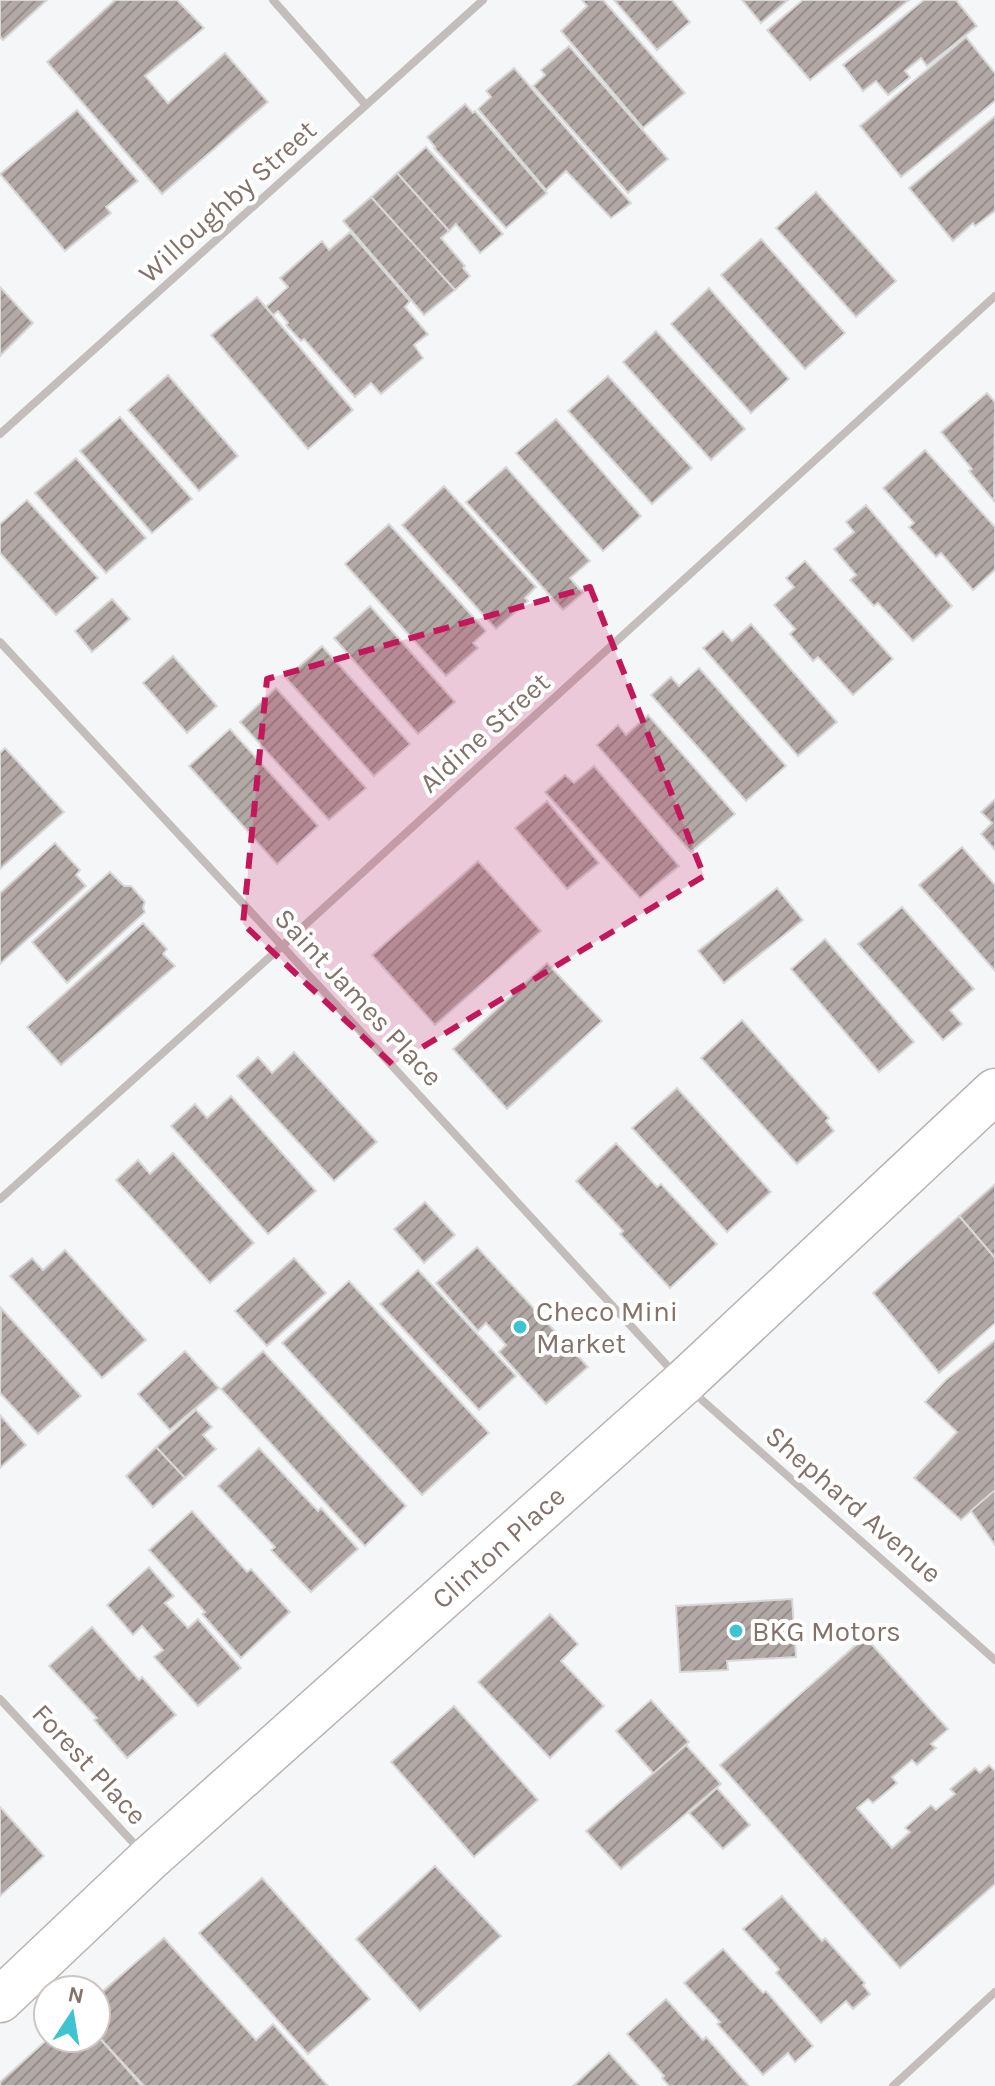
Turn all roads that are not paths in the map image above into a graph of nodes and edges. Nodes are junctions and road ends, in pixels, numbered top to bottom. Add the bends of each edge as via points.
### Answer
1 (273, 0) edge
2 (483, 0) edge
3 (366, 105) junction
4 (995, 296) edge
5 (0, 434) edge
6 (0, 642) edge
7 (282, 946) junction
8 (995, 1091) edge
9 (0, 1199) edge
10 (683, 1383) junction
11 (995, 1660) edge
12 (0, 1699) edge
13 (149, 1859) junction
14 (995, 1992) edge
15 (0, 2000) edge
16 (893, 2086) edge

1 - 3 street
2 - 3 street, Willoughby Street
3 - 5 street, Willoughby Street
4 - 7 street, Aldine Street
6 - 7 street, Saint James Place
7 - 9 street, Aldine Street
7 - 10 street, Saint James Place
8 - 10 street, Clinton Place
10 - 11 street, Shephard Avenue
10 - 13 street, Clinton Place
12 - 13 street, Forest Place
13 - 15 street, Clinton Place
14 - 16 street

